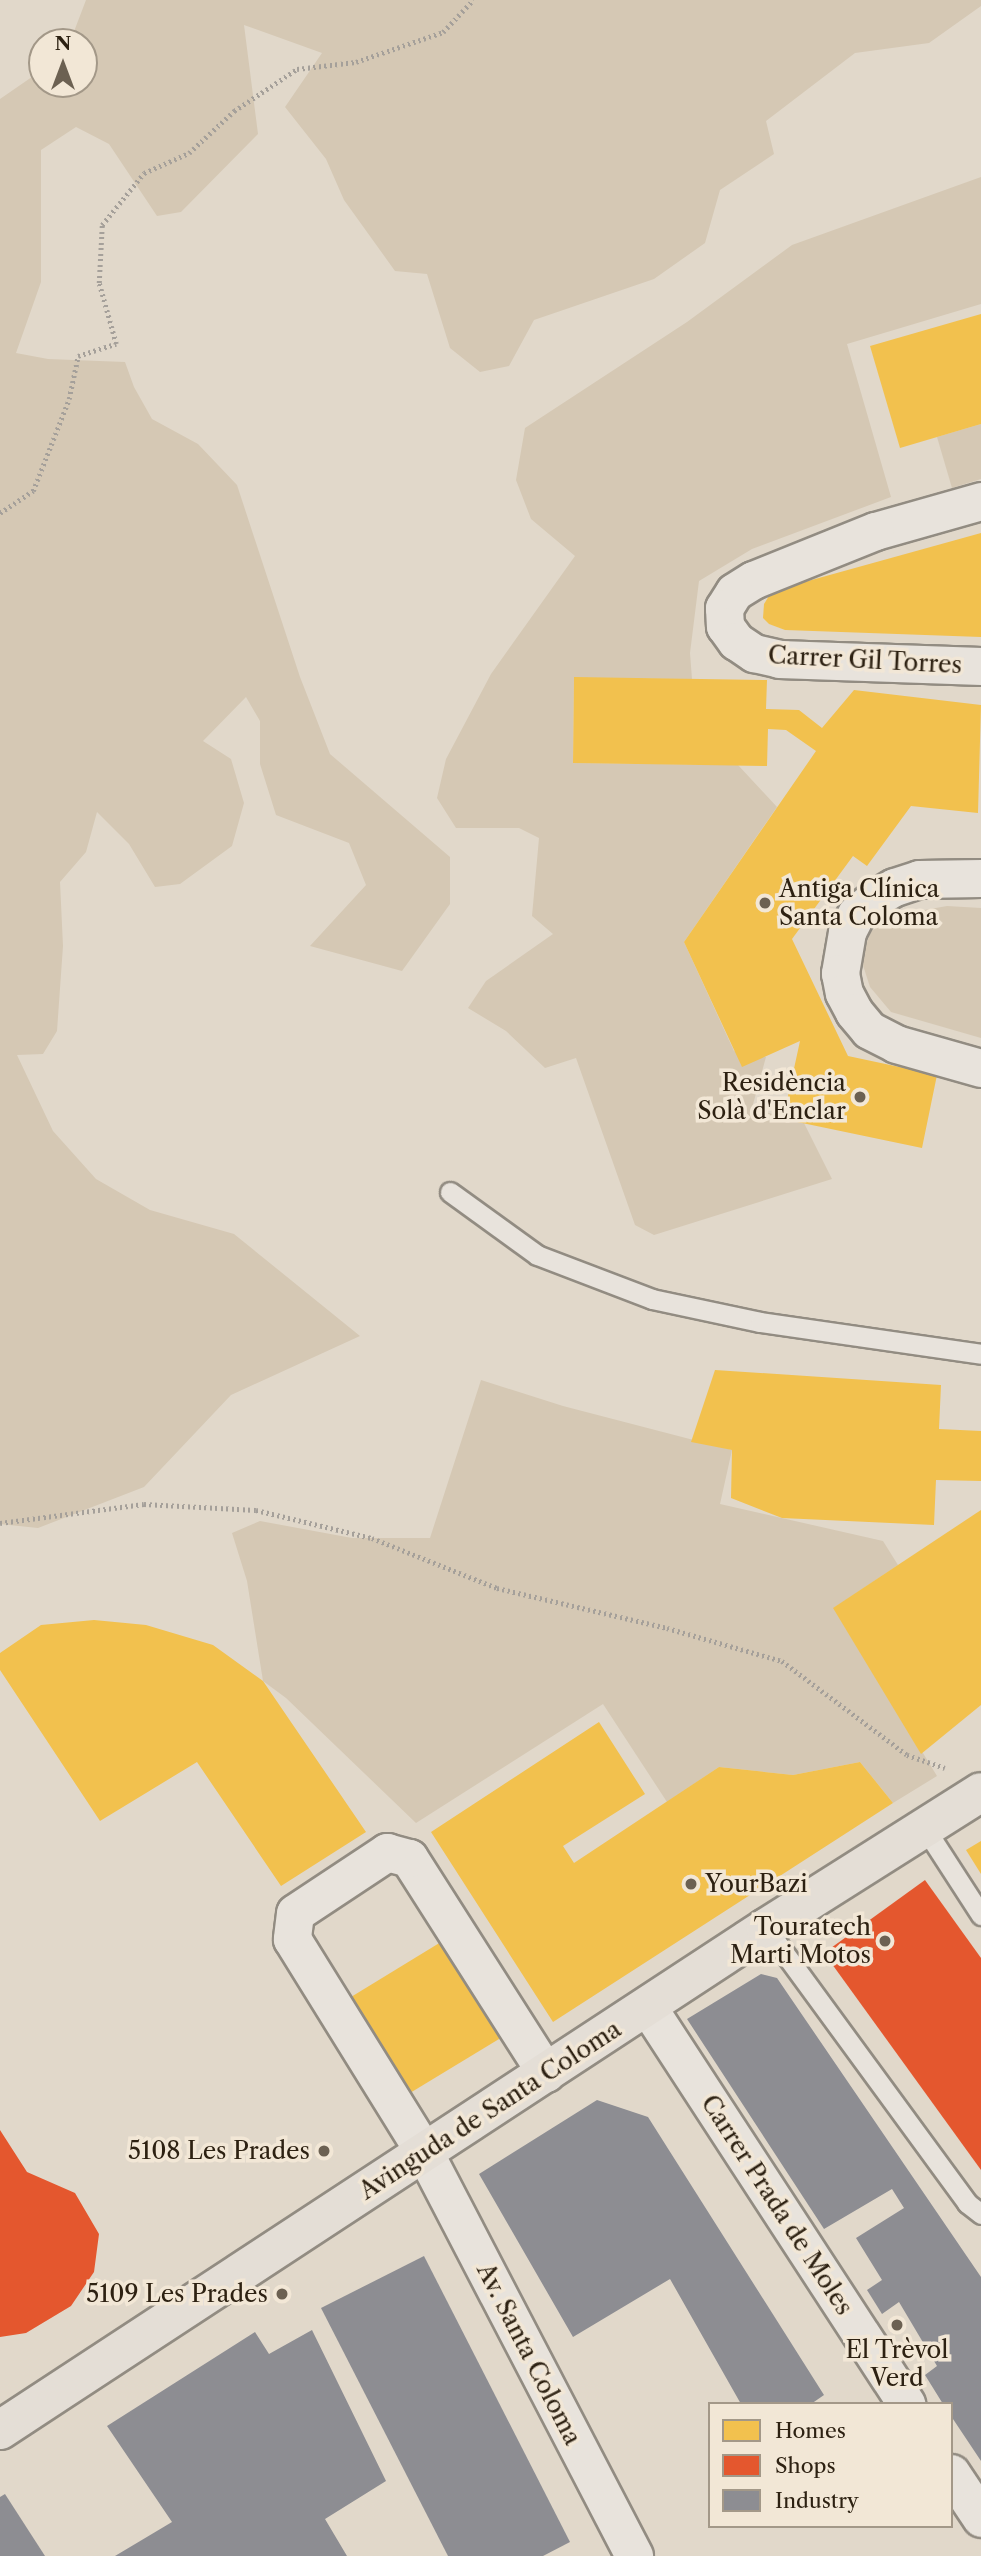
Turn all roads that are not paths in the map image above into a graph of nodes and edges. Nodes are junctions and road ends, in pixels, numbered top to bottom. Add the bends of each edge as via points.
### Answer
1 (981, 501) edge
2 (981, 666) edge
3 (981, 878) edge
4 (981, 1068) edge
5 (450, 1192) dead end
6 (981, 1354) edge
7 (973, 1797) edge
8 (924, 1827) junction
9 (981, 1915) edge
10 (766, 1928) junction
11 (647, 2006) junction
12 (546, 2073) junction
13 (424, 2152) junction
14 (981, 2214) edge
15 (905, 2402) edge
16 (0, 2430) edge
17 (953, 2476) edge
18 (981, 2518) edge
19 (634, 2556) edge

1 - 2 street, Carrer Gil Torres via 875,531 753,580 734,592 724,608 725,626 736,642 754,653 779,659
3 - 4 street via 919,879 874,899 856,914 847,932 840,973 844,993 869,1030 896,1044
5 - 6 lane via 537,1255 652,1299 760,1322
7 - 8 main road, Avinguda de Santa Coloma
8 - 9 lane
8 - 10 main road, Avinguda de Santa Coloma
10 - 11 main road, Avinguda de Santa Coloma
10 - 14 lane via 967,2203
11 - 12 main road, Avinguda de Santa Coloma
11 - 15 street, Carrer Prada de Moles
12 - 13 main road, Avinguda de Santa Coloma
12 - 13 street, Av. Santa Coloma via 409,1858 387,1852 295,1913 292,1939
13 - 16 main road, Avinguda de Santa Coloma
13 - 19 street, Av. Santa Coloma
17 - 18 street

